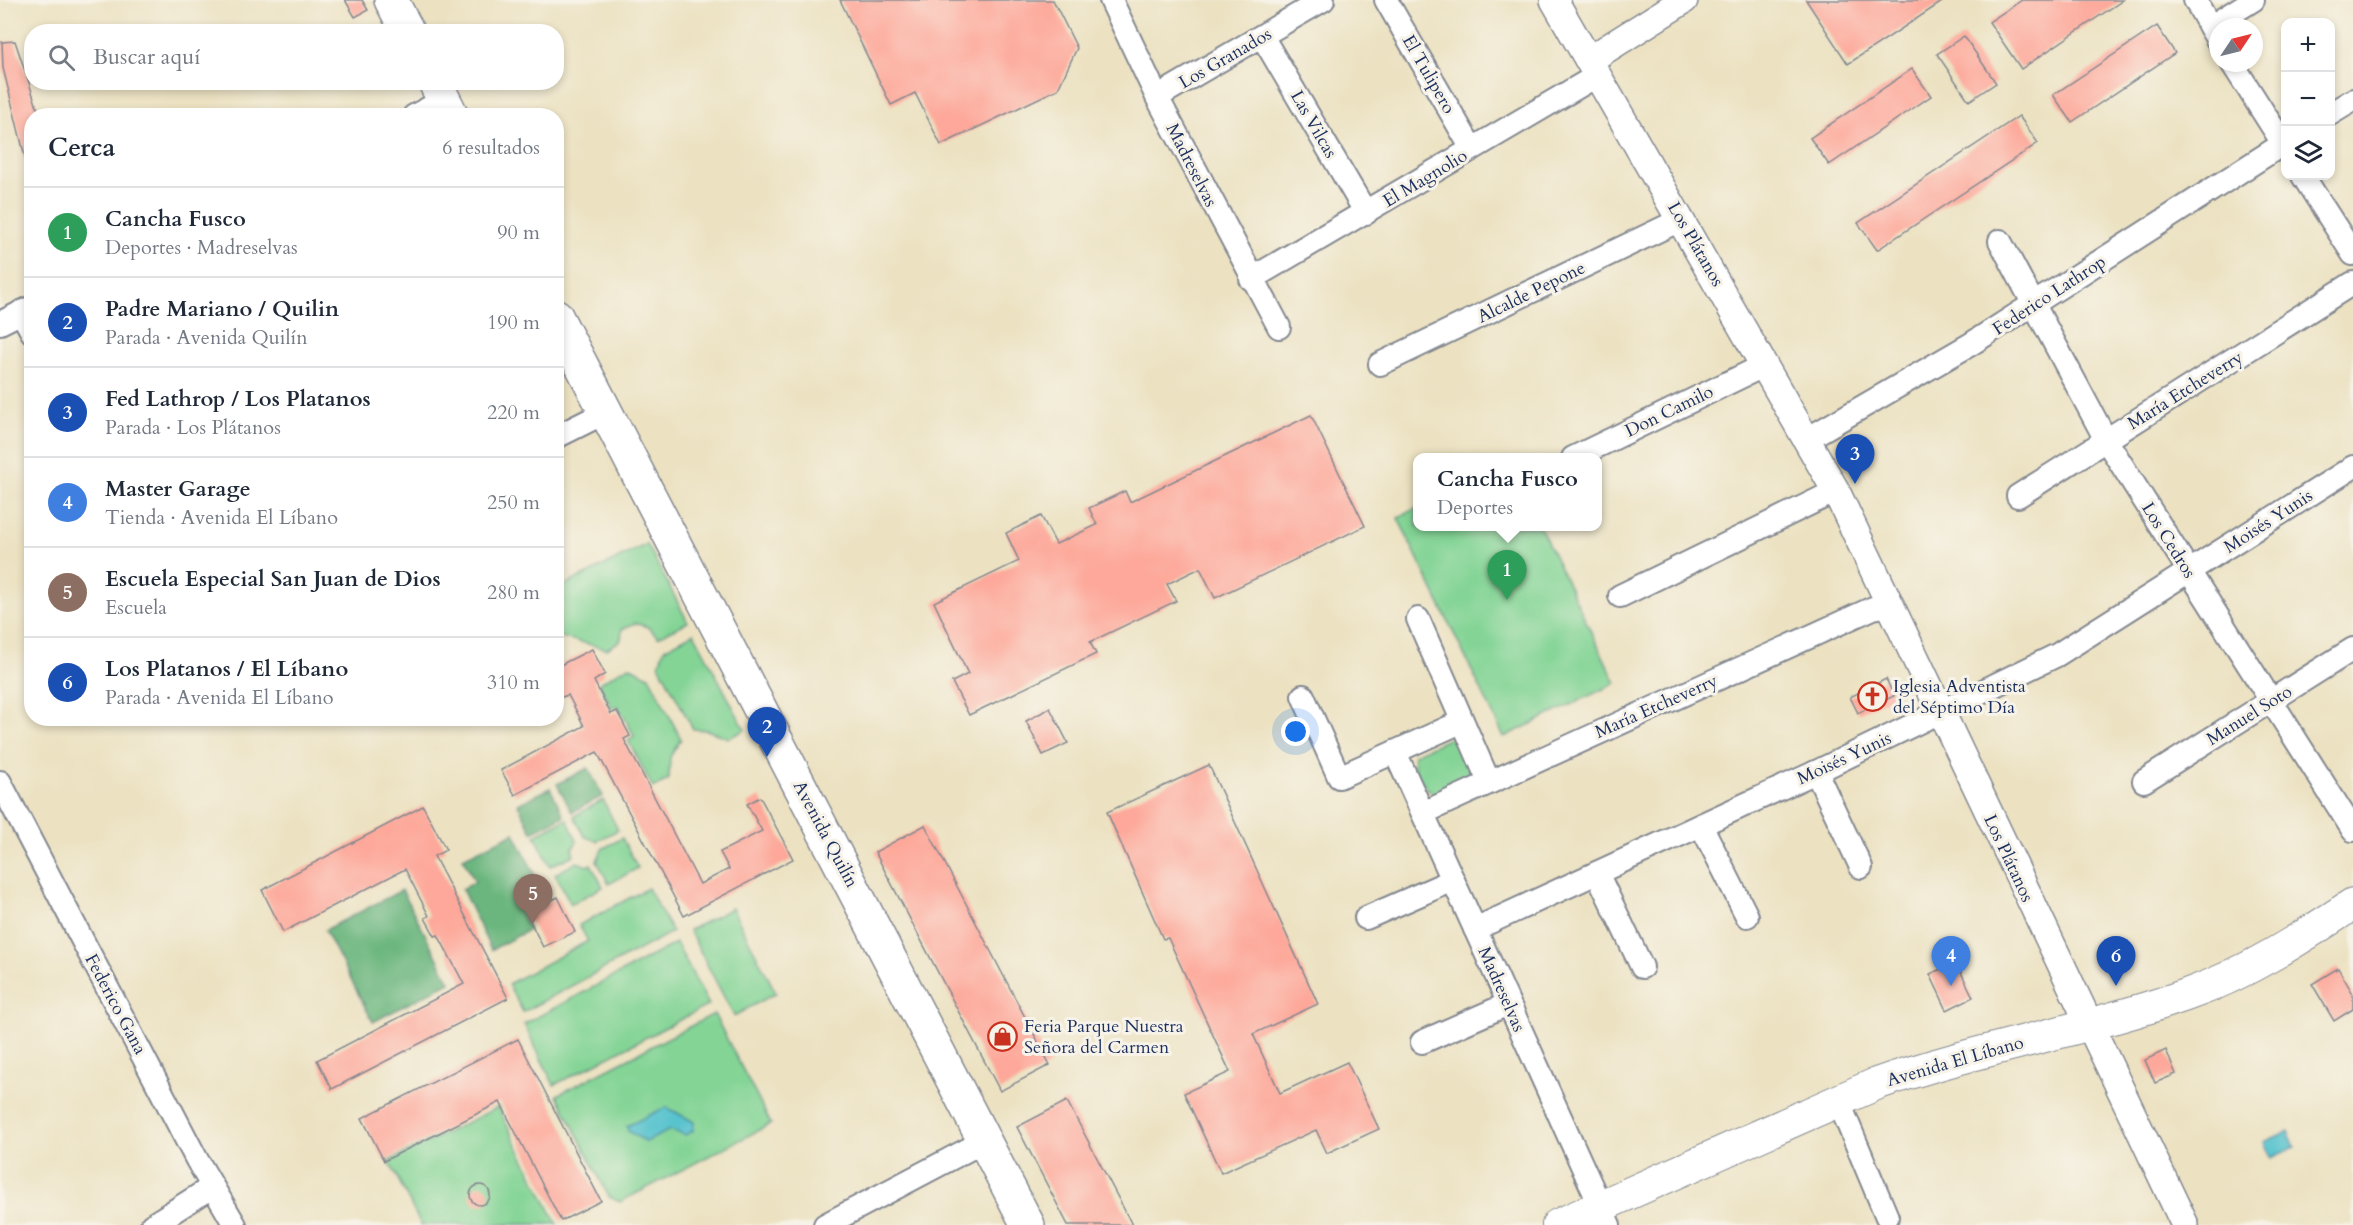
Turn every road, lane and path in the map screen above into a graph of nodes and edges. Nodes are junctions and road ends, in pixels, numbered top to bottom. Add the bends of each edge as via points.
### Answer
1 (1111, 0) edge
2 (1323, 0) edge
3 (1386, 0) edge
4 (1554, 0) edge
5 (1684, 0) edge
6 (2195, 0) edge
7 (2253, 0) edge
8 (2232, 18) edge
9 (2209, 25) edge
10 (1262, 36) junction
11 (1593, 68) junction
12 (2238, 72) edge
13 (1157, 97) junction
14 (443, 100) edge
15 (2353, 100) edge
16 (428, 108) edge
17 (2335, 111) edge
18 (2281, 139) edge
19 (2281, 148) edge
20 (1472, 149) junction
21 (2306, 180) edge
22 (1366, 213) junction
23 (1682, 219) junction
24 (2000, 241) dead end
25 (2353, 254) edge
26 (1251, 279) junction
27 (2353, 283) edge
28 (2032, 305) junction
29 (24, 318) edge
30 (0, 323) edge
31 (1279, 327) dead end
32 (564, 331) edge
33 (1380, 364) dead end
34 (1765, 365) junction
35 (606, 412) junction
36 (564, 433) edge
37 (1807, 439) junction
38 (2106, 440) junction
39 (1584, 453) edge
40 (2353, 467) edge
41 (1836, 490) junction
42 (2018, 496) dead end
43 (2189, 572) junction
44 (1620, 596) dead end
45 (1891, 605) junction
46 (1418, 619) dead end
47 (2353, 649) edge
48 (1303, 696) dead end
49 (2271, 701) junction
50 (1940, 712) junction
51 (1461, 722) junction
52 (1395, 752) junction
53 (1816, 772) junction
54 (2144, 781) dead end
55 (0, 782) edge
56 (1489, 782) junction
57 (1423, 813) junction
58 (1701, 825) junction
59 (2353, 830) edge
60 (1861, 867) dead end
61 (1597, 873) junction
62 (1453, 880) junction
63 (2353, 904) edge
64 (1747, 916) dead end
65 (1366, 918) dead end
66 (1475, 929) junction
67 (1642, 967) dead end
68 (1508, 1004) junction
69 (2088, 1024) junction
70 (1422, 1042) dead end
71 (1839, 1100) junction
72 (986, 1140) junction
73 (212, 1187) junction
74 (1604, 1216) edge
75 (1887, 1217) dead end
76 (152, 1225) edge
77 (235, 1225) edge
78 (825, 1225) edge
79 (1028, 1225) edge
80 (1558, 1225) edge
81 (2185, 1225) edge

1 - 13 street, Madreselvas
2 - 10 street, Los Granados
3 - 20 street, El Tulipero
4 - 11 street, Los Plátanos
5 - 11 street
6 - 9 street
7 - 8 street
10 - 13 street, Los Granados
10 - 22 street, Las Vilcas
11 - 20 street, El Magnolio
11 - 23 street, Los Plátanos
12 - 18 street
13 - 26 street, Madreselvas
14 - 16 street
15 - 17 street
19 - 28 street, Federico Lathrop
20 - 22 street, El Magnolio
21 - 25 street
22 - 26 street, El Magnolio
23 - 33 street, Alcalde Pepone
23 - 34 street, Los Plátanos
24 - 28 street, Los Cedros
26 - 31 street, Madreselvas
27 - 38 street, María Etcheverry
28 - 37 street, Federico Lathrop via 1934,367
28 - 38 street, Los Cedros
29 - 30 street
32 - 35 main road, Avenida Quilín
34 - 37 street, Los Plátanos
34 - 39 street, Don Camilo
35 - 36 street
35 - 72 main road, Avenida Quilín
37 - 41 street, Los Plátanos
38 - 42 street, María Etcheverry
38 - 43 street, Los Cedros
40 - 43 street, Moisés Yunis
41 - 44 street
41 - 45 street, Los Plátanos
43 - 49 street, Los Cedros
43 - 50 street, Moisés Yunis via 2057,655
45 - 50 street, Los Plátanos
45 - 56 street, María Etcheverry via 1873,608
46 - 51 street
47 - 49 street, Manuel Soto
48 - 52 street via 1339,777
49 - 54 street, Manuel Soto
49 - 59 street, Los Cedros
50 - 53 street, Moisés Yunis
50 - 69 street, Los Plátanos
51 - 52 street
51 - 56 street
52 - 57 street, Madreselvas
53 - 58 street, Moisés Yunis
53 - 60 street
55 - 73 street, Federico Gana
56 - 57 street, María Etcheverry
57 - 62 street, Madreselvas
58 - 61 street, Moisés Yunis
58 - 64 street
61 - 66 street, Moisés Yunis
61 - 67 street
62 - 65 street
62 - 66 street, Madreselvas
63 - 69 main road, Avenida El Líbano via 2272,956 2216,983
66 - 68 street, Madreselvas
68 - 70 street
68 - 74 street, Madreselvas
69 - 71 main road, Avenida El Líbano via 1914,1070
69 - 81 street, Los Plátanos
71 - 74 main road, Avenida El Líbano
71 - 75 street
72 - 78 street
72 - 79 main road, Avenida Quilín
73 - 76 street
73 - 77 street, Federico Gana
74 - 80 main road, Avenida El Líbano

